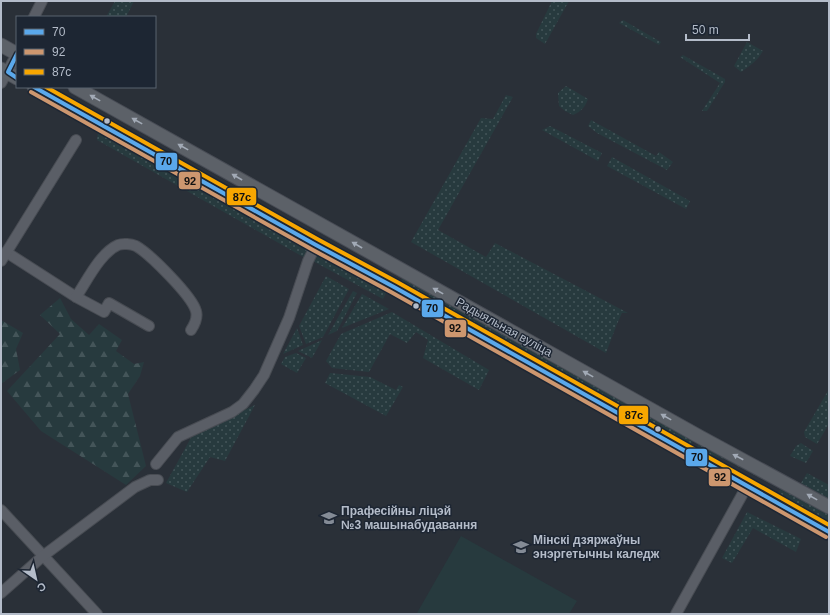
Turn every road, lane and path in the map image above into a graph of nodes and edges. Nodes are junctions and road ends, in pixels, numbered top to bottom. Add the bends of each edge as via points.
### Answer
1 (42, 1) edge
2 (34, 16) edge
3 (1, 45) edge
4 (16, 53) edge
5 (16, 56) edge
6 (7, 76) edge
7 (36, 88) edge
8 (77, 88) edge
9 (76, 140) dead end
10 (219, 167) junction
11 (210, 185) junction
12 (316, 245) junction
13 (4, 257) edge
14 (76, 297) junction
15 (149, 326) dead end
16 (191, 330) dead end
17 (156, 464) dead end
18 (158, 480) dead end
19 (747, 486) junction
20 (829, 507) edge
21 (1, 510) edge
22 (829, 532) edge
23 (44, 556) junction
24 (1, 593) edge
25 (97, 614) edge
26 (676, 614) edge

1 - 2 street
3 - 4 main road
5 - 6 street
7 - 11 main road, Радыяльная вуліца
10 -> 8 main road, Радыяльная вуліца
9 - 13 street
10 - 11 main road
20 -> 10 main road, Радыяльная вуліца
11 - 12 main road, Радыяльная вуліца
12 - 17 street via 308,260 289,318 264,375 254,390 243,404 232,412 178,437
12 - 19 main road, Радыяльная вуліца
13 - 14 street
14 - 15 street via 104,312 109,303
14 - 16 street via 100,260 111,250 119,245 136,246 160,266 189,298 196,309 197,317
18 - 23 street via 150,480 135,487
19 - 22 main road, Радыяльная вуліца
19 - 26 street
21 - 23 street
23 - 24 street
23 - 25 street

